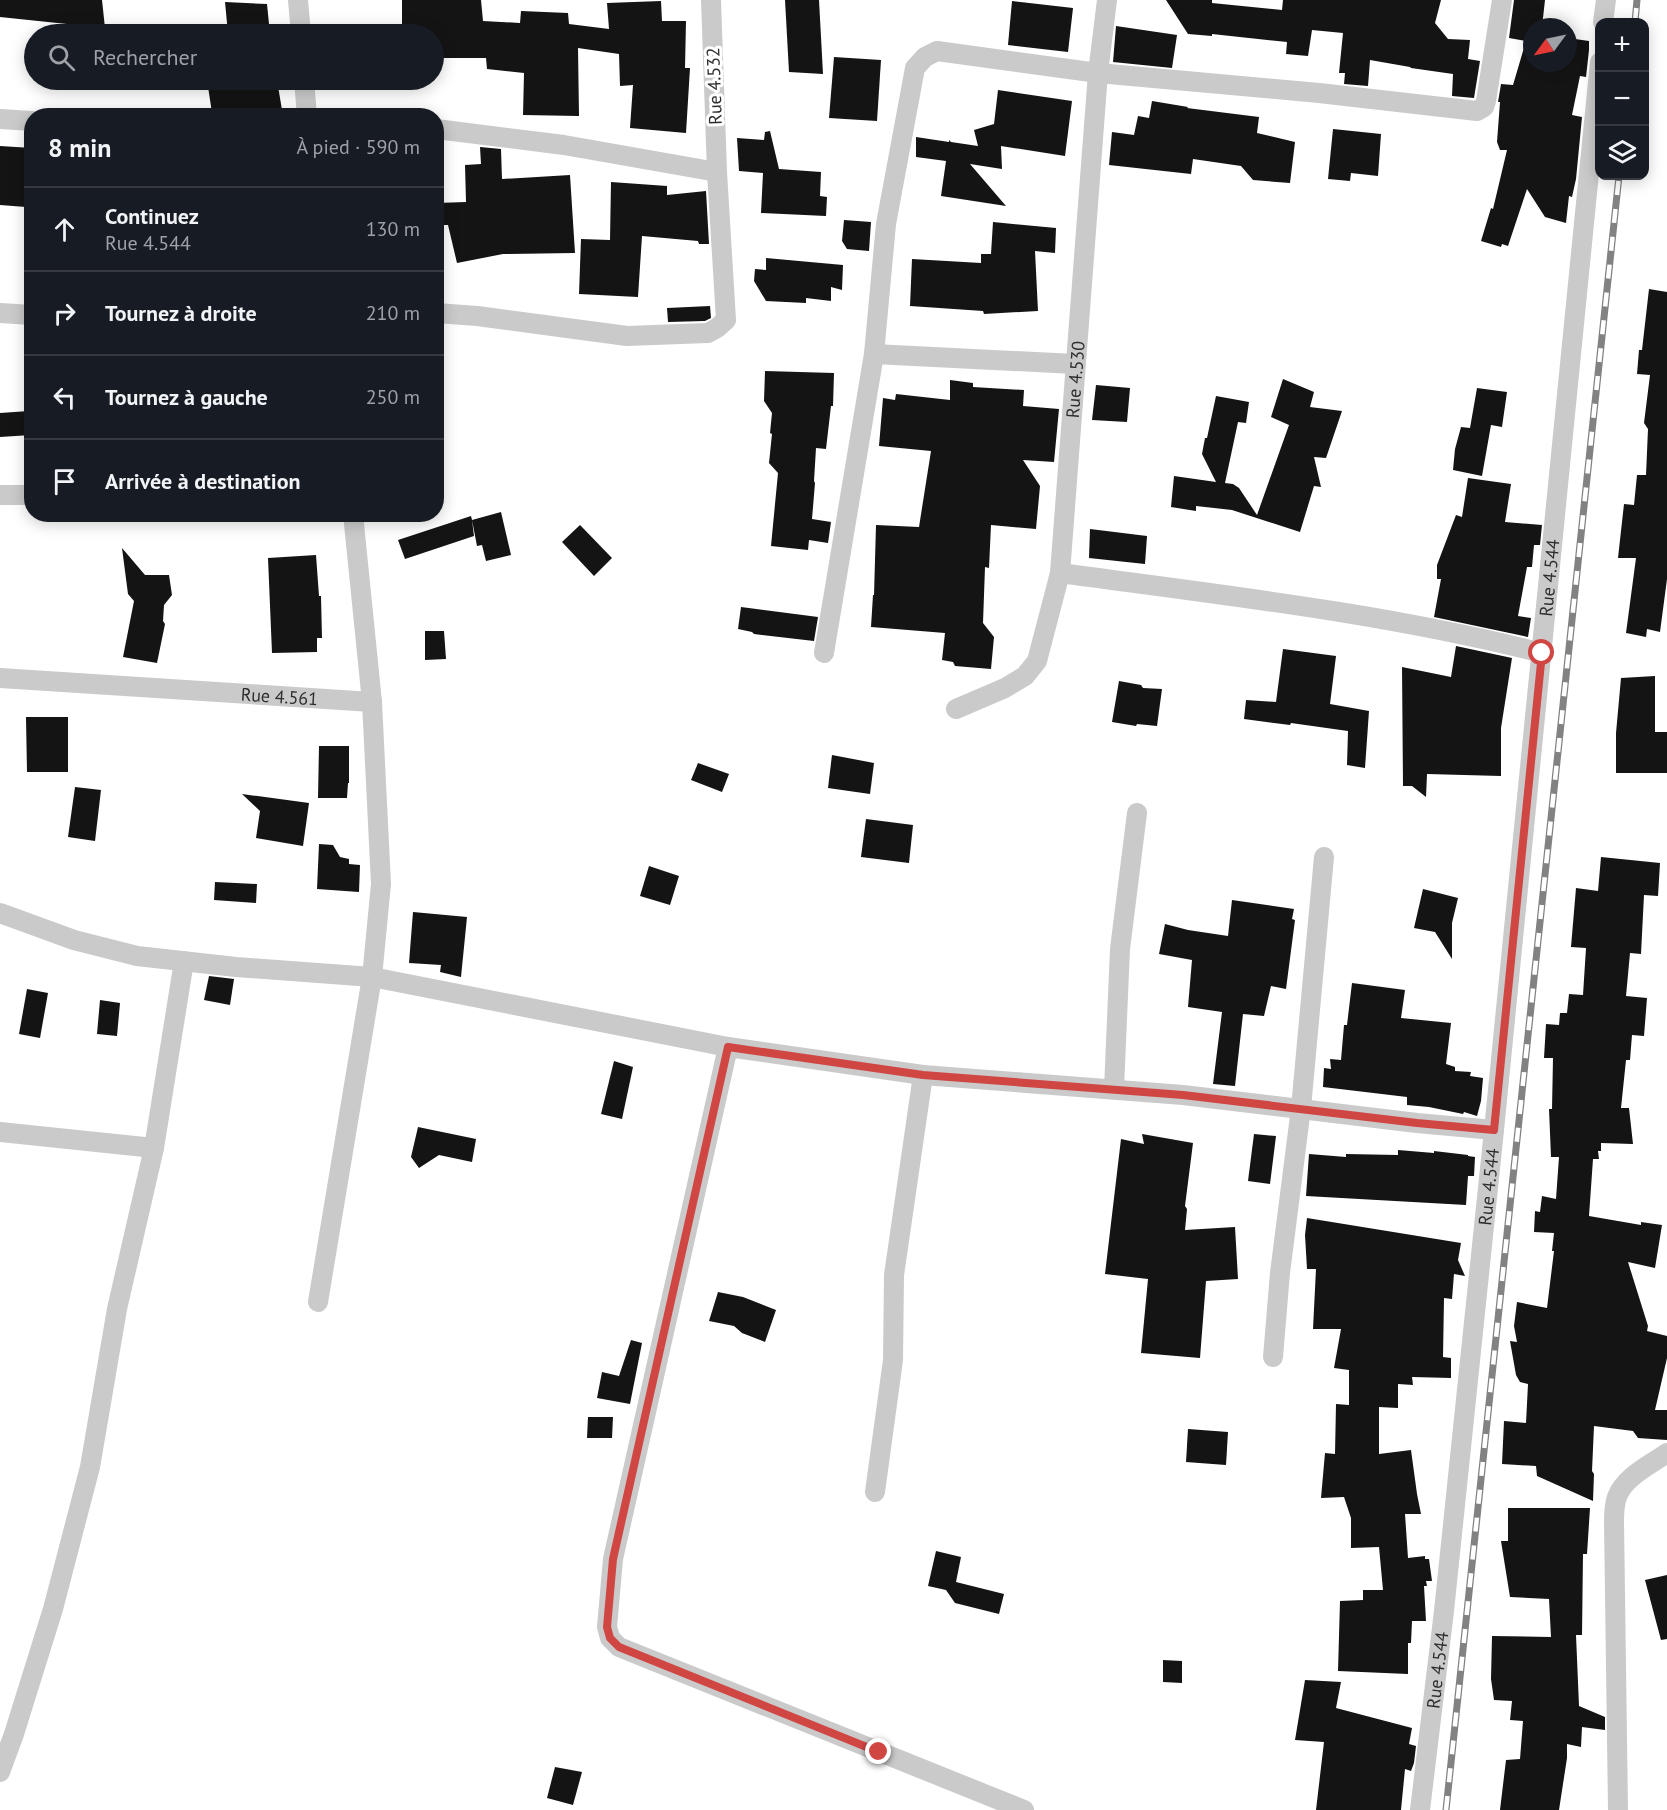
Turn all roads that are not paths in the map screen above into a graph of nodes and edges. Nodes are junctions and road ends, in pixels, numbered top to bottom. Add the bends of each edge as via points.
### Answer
1 (298, 0) edge
2 (711, 0) edge
3 (1107, 0) edge
4 (1502, 0) edge
5 (1606, 0) edge
6 (1604, 18) edge
7 (300, 24) edge
8 (1598, 72) edge
9 (1098, 73) junction
10 (305, 90) edge
11 (306, 108) edge
12 (0, 119) edge
13 (24, 120) edge
14 (444, 130) edge
15 (717, 172) junction
16 (0, 313) edge
17 (24, 314) edge
18 (444, 314) edge
19 (874, 354) junction
20 (1075, 364) junction
21 (0, 495) edge
22 (24, 495) edge
23 (354, 522) edge
24 (1060, 573) junction
25 (824, 653) dead end
26 (1542, 653) junction
27 (0, 678) edge
28 (372, 702) junction
29 (956, 710) dead end
30 (1137, 813) dead end
31 (1324, 857) dead end
32 (0, 912) edge
33 (184, 961) junction
34 (372, 977) junction
35 (728, 1047) junction
36 (923, 1075) junction
37 (1114, 1089) junction
38 (1301, 1108) junction
39 (1494, 1130) junction
40 (0, 1132) edge
41 (154, 1148) junction
42 (318, 1302) dead end
43 (1273, 1358) dead end
44 (1667, 1453) edge
45 (875, 1492) dead end
46 (0, 1772) edge
47 (1024, 1810) edge
48 (1420, 1810) edge
49 (1618, 1810) edge

1 - 7 street
2 - 15 street, Rue 4.532
3 - 9 street, Rue 4.530
4 - 9 street via 1486,101 1477,111
5 - 6 street
8 - 26 street, Rue 4.544
9 - 19 street via 938,51 915,68 886,224
9 - 20 street, Rue 4.530
10 - 11 street
12 - 13 street
14 - 15 street via 564,145
15 - 18 street, Rue 4.532 via 726,320 708,333 627,336
16 - 17 street
19 - 20 street
19 - 25 street
20 - 24 street, Rue 4.530
21 - 22 street
23 - 28 street
24 - 26 street via 1341,611
24 - 29 street, Rue 4.530 via 1037,661 1025,676
26 - 39 street, Rue 4.544
27 - 28 street, Rue 4.561
28 - 34 street via 381,884
30 - 37 street via 1120,949
31 - 38 street
32 - 33 street via 74,940 137,956
33 - 34 street
33 - 41 street
34 - 35 street
34 - 42 street
35 - 36 street
35 - 47 street via 613,1559 607,1627 610,1638 619,1647
36 - 37 street
36 - 45 street via 894,1275 893,1360
37 - 38 street
38 - 39 street
38 - 43 street
39 - 48 street, Rue 4.544
40 - 41 street
41 - 46 street via 117,1309 90,1467 54,1608
44 - 49 street via 1627,1481 1616,1499

